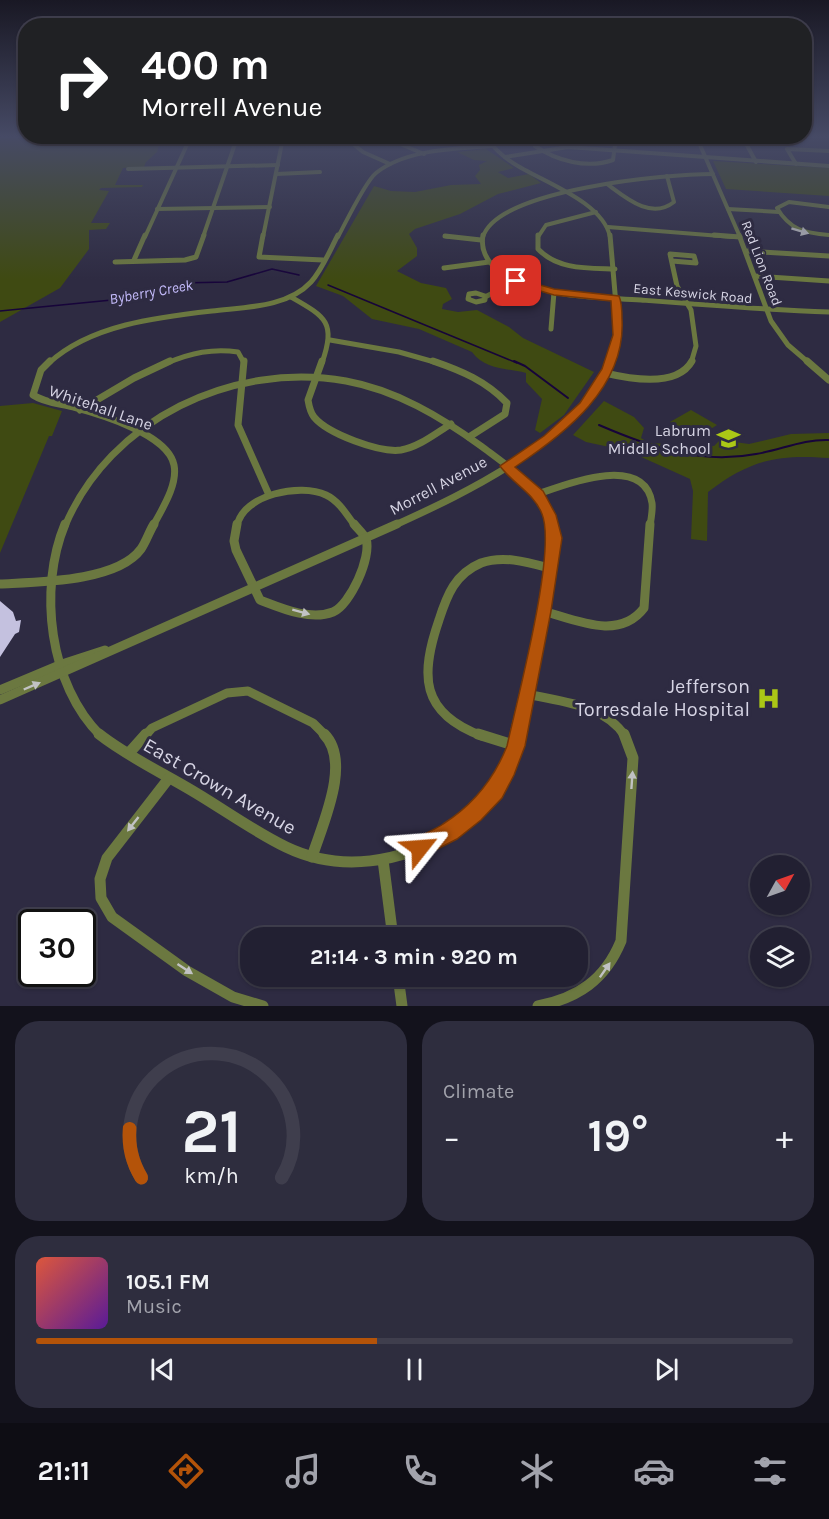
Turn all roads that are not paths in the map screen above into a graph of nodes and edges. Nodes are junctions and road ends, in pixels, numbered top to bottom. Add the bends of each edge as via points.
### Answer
1 (168, 185) edge
2 (221, 185) edge
3 (274, 185) edge
4 (367, 185) edge
5 (554, 185) edge
6 (604, 185) edge
7 (609, 185) edge
8 (670, 185) edge
9 (718, 185) edge
10 (568, 193) junction
11 (270, 207) junction
12 (829, 207) edge
13 (214, 208) junction
14 (157, 209) junction
15 (728, 209) junction
16 (596, 212) junction
17 (779, 212) junction
18 (608, 228) junction
19 (829, 235) edge
20 (445, 236) dead end
21 (740, 237) junction
22 (481, 240) junction
23 (746, 251) junction
24 (829, 256) edge
25 (134, 260) junction
26 (323, 260) junction
27 (672, 261) dead end
28 (115, 262) dead end
29 (489, 262) junction
30 (444, 268) dead end
31 (615, 268) junction
32 (755, 276) junction
33 (516, 281) junction
34 (829, 281) edge
35 (554, 292) junction
36 (291, 297) junction
37 (485, 297) dead end
38 (616, 298) junction
39 (688, 304) junction
40 (768, 310) junction
41 (828, 314) edge
42 (550, 329) dead end
43 (330, 340) junction
44 (605, 374) junction
45 (315, 377) junction
46 (829, 380) edge
47 (242, 382) junction
48 (80, 410) junction
49 (451, 424) junction
50 (135, 431) junction
51 (469, 436) junction
52 (507, 466) junction
53 (538, 494) junction
54 (269, 495) junction
55 (366, 539) junction
56 (549, 567) junction
57 (50, 581) junction
58 (0, 584) edge
59 (255, 586) junction
60 (543, 611) junction
61 (63, 668) junction
62 (0, 690) edge
63 (527, 694) junction
64 (0, 700) edge
65 (516, 746) junction
66 (129, 753) junction
67 (169, 778) junction
68 (312, 857) junction
69 (383, 860) junction
70 (392, 927) edge
71 (399, 987) edge
72 (263, 1006) edge
73 (402, 1006) edge
74 (544, 1006) edge

1 - 14 street
2 - 13 street
3 - 11 street
4 - 26 street
5 - 10 street, Morrell Avenue
6 - 10 street
7 - 8 street via 641,206 665,207 674,201
9 - 15 street, Red Lion Road
10 - 16 street, Morrell Avenue
10 - 22 street via 508,209 486,225
11 - 13 street
11 - 26 street via 260,257
12 - 17 street via 783,203 777,208
13 - 14 street
13 - 25 street via 196,257
14 - 25 street
15 - 17 street
15 - 21 street, Red Lion Road
16 - 18 street, Morrell Avenue
16 - 31 street via 546,225 538,234 538,249 559,263
17 -> 19 street via 793,230
18 - 21 street
18 - 31 street, Morrell Avenue
20 - 22 street
21 - 23 street, Red Lion Road
22 - 29 street
23 - 24 street
23 - 32 street, Red Lion Road
25 - 28 street
26 - 36 street via 311,282
27 - 39 street via 676,285
29 - 30 street
29 - 33 street, East Keswick Road
31 - 38 street, Morrell Avenue
32 - 34 street
32 - 40 street, Red Lion Road
33 - 35 street, East Keswick Road
33 - 37 street
35 - 38 street, East Keswick Road
35 - 42 street
36 - 43 street via 324,318
36 - 48 street, Whitehall Lane via 129,324 73,344 40,372 33,395
38 - 39 street, East Keswick Road
38 - 44 street, Morrell Avenue via 618,335
39 - 40 street, East Keswick Road
39 - 44 street via 695,353 689,365 655,379
40 - 41 street, East Keswick Road
40 - 46 street, Red Lion Road via 788,345
43 - 45 street
43 - 51 street via 379,346 426,359 470,376 501,395 507,403 505,414
44 - 52 street, Morrell Avenue via 567,423
45 - 47 street, East Crown Avenue via 271,377
45 - 49 street, East Crown Avenue via 350,381 395,394
45 - 49 street via 308,400 314,417 328,428 375,447 387,451 408,448
47 - 48 street via 244,359 238,352 217,349 134,377
47 - 50 street, East Crown Avenue via 177,404
47 - 54 street via 240,432
48 - 50 street, Whitehall Lane
49 - 51 street, East Crown Avenue
50 - 57 street, East Crown Avenue via 101,464 72,509 54,556
50 - 57 street, Whitehall Lane via 164,446 175,467 174,479 140,550 109,569
51 - 52 street, East Crown Avenue
52 - 53 street, East Crown Avenue
52 - 55 street, Morrell Avenue via 431,509
53 - 56 street, East Crown Avenue via 553,526 554,549
53 - 60 street via 611,474 642,485 652,502 644,608 640,617 632,625 609,627
54 - 55 street via 298,489 325,494 344,507
54 - 59 street via 245,511 235,532 236,550
55 - 59 street, Morrell Avenue
59 -> 55 street via 260,600 311,615 326,614 351,596 366,555
56 - 60 street, East Crown Avenue
56 - 65 street via 502,559 483,563 455,581 447,594 426,668 438,706 456,723 476,735
57 - 58 street
57 - 61 street, East Crown Avenue via 51,618
59 - 61 street, Morrell Avenue
60 - 63 street, East Crown Avenue
61 - 62 street, Morrell Avenue
64 -> 61 street, Morrell Avenue
61 - 66 street, East Crown Avenue via 71,697 84,721
63 - 65 street, East Crown Avenue
74 -> 63 street via 588,990 617,953 621,941 633,758 626,732 614,720 598,711
65 - 69 street, East Crown Avenue via 495,791 474,813 420,848
66 - 67 street, East Crown Avenue
66 - 68 street via 152,728 227,693 248,691 313,723 328,738 336,754 336,776
67 - 68 street, East Crown Avenue via 267,837
67 -> 72 street via 107,858 100,879 101,898 112,916 187,971 233,997
68 - 69 street, East Crown Avenue via 335,861
69 - 70 street
71 - 73 street

